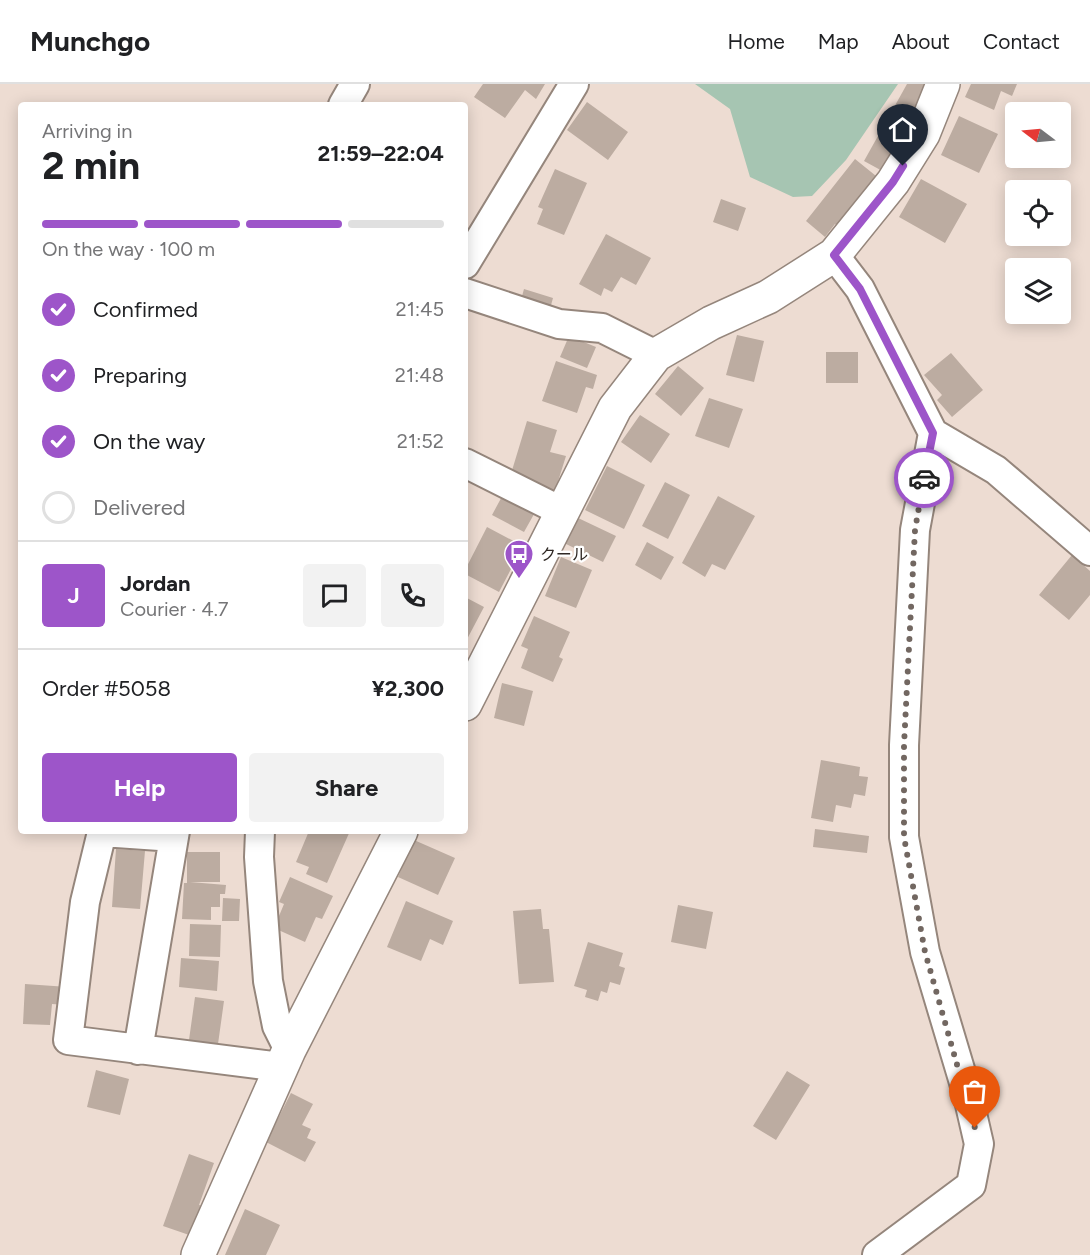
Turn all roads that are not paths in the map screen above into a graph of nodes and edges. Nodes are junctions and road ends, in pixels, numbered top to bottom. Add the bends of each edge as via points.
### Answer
1 (355, 84) edge
2 (574, 84) edge
3 (943, 84) edge
4 (345, 102) edge
5 (834, 255) junction
6 (468, 259) edge
7 (468, 294) edge
8 (656, 355) junction
9 (933, 433) junction
10 (468, 464) edge
11 (561, 511) junction
12 (1090, 551) edge
13 (468, 698) edge
14 (102, 834) edge
15 (174, 834) edge
16 (261, 834) edge
17 (399, 834) edge
18 (138, 1050) junction
19 (285, 1059) junction
20 (198, 1255) edge
21 (877, 1255) edge

1 - 4 street
2 - 6 street
3 - 5 street via 923,134 893,182
5 - 8 street via 768,297 711,323
5 - 9 street via 860,289
7 - 8 street via 559,324 602,328
8 - 11 street via 615,408
9 - 12 street via 996,470
9 - 21 street via 915,530 904,745 904,837 925,952 979,1144 971,1185
10 - 11 street
11 - 13 street
14 - 18 street via 85,902 68,1040
15 - 18 street
16 - 19 street via 268,981
17 - 19 street
18 - 19 street
19 - 20 street

